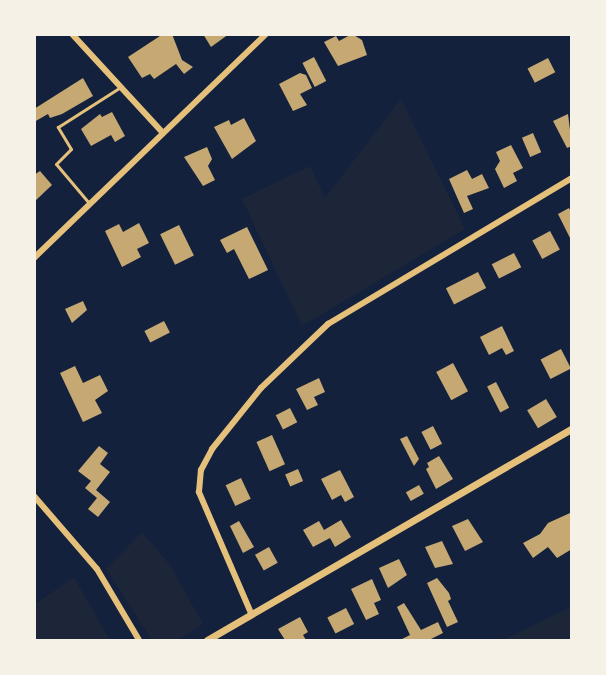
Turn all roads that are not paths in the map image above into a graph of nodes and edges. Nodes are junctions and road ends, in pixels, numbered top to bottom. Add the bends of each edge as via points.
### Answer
1 (72, 34) edge
2 (266, 34) edge
3 (121, 87) junction
4 (163, 133) junction
5 (572, 178) edge
6 (88, 203) junction
7 (34, 258) edge
8 (572, 428) edge
9 (34, 496) edge
10 (252, 613) junction
11 (139, 640) edge
12 (207, 640) edge

1 - 3 street
2 - 4 street
3 - 4 street
3 - 6 lane via 58,127 71,149 56,164
4 - 6 street
5 - 10 street via 328,324 261,388 212,449 201,470 199,492
6 - 7 street
8 - 10 street
9 - 11 street via 97,569
10 - 12 street

